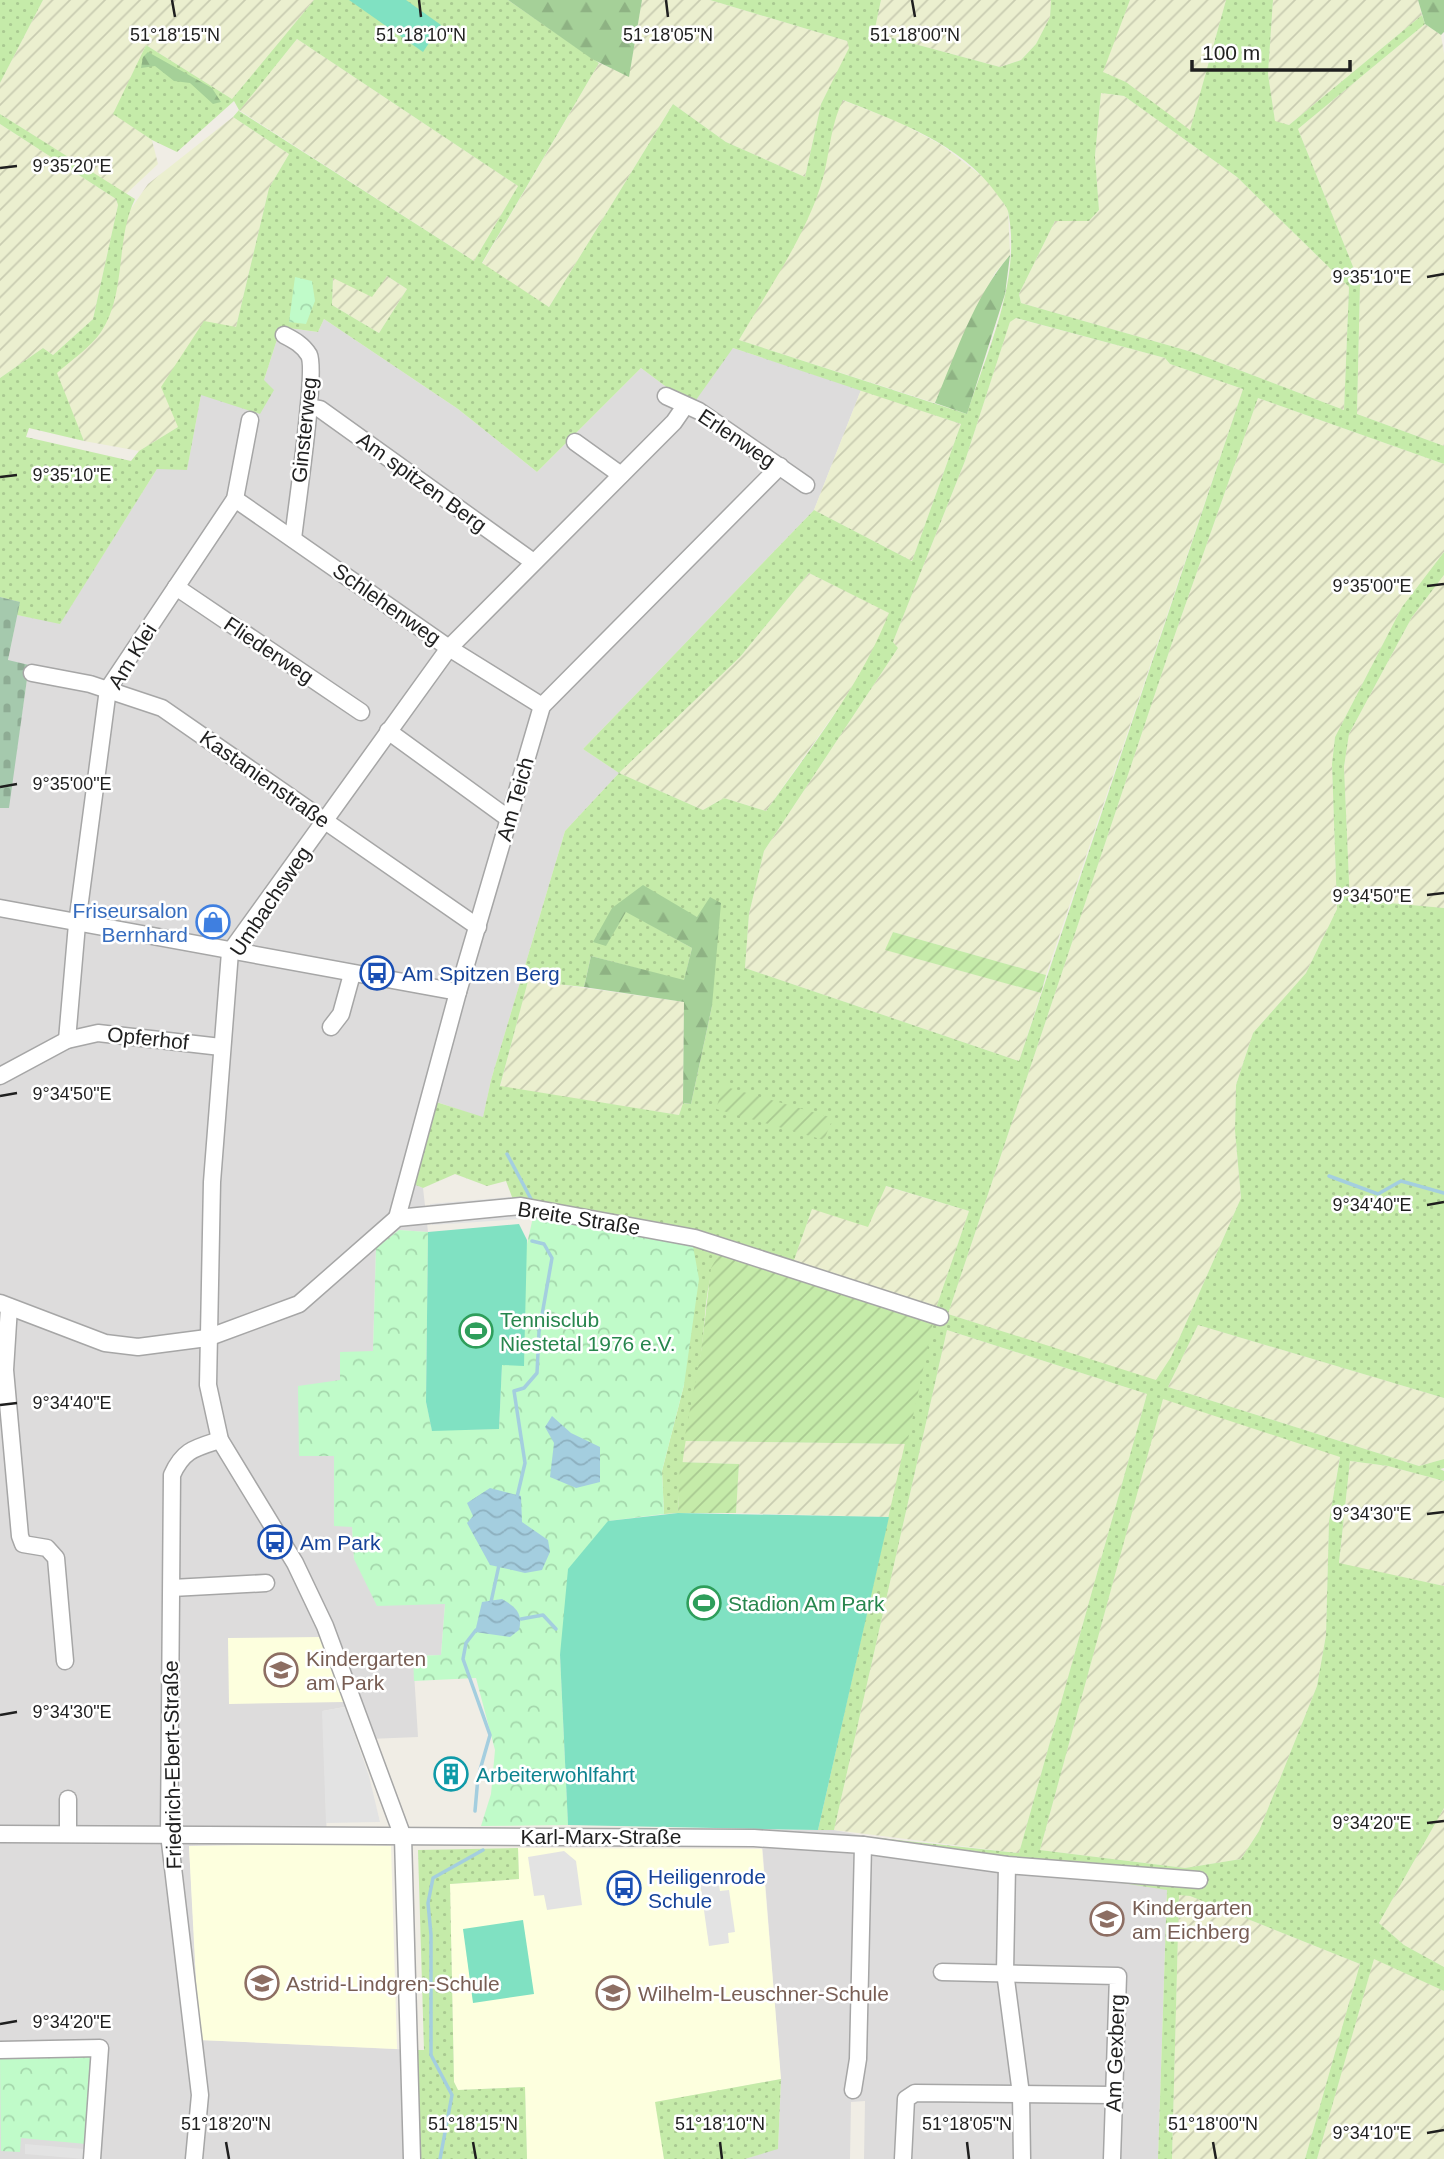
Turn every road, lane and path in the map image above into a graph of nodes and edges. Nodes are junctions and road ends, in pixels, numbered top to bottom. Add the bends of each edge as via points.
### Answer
1 (284, 335) dead end
2 (666, 397) dead end
3 (685, 406) junction
4 (309, 407) junction
5 (250, 420) dead end
6 (575, 442) dead end
7 (780, 467) junction
8 (621, 475) junction
9 (806, 485) dead end
10 (235, 499) junction
11 (293, 538) junction
12 (532, 561) junction
13 (176, 587) junction
14 (449, 648) junction
15 (33, 673) dead end
16 (108, 689) junction
17 (541, 706) junction
18 (361, 712) dead end
19 (388, 731) junction
20 (509, 819) junction
21 (326, 821) junction
22 (0, 908) edge
23 (77, 923) junction
24 (478, 927) junction
25 (230, 952) junction
26 (352, 974) junction
27 (458, 992) junction
28 (331, 1027) dead end
29 (67, 1040) junction
30 (221, 1047) junction
31 (0, 1076) edge
32 (397, 1218) junction
33 (4, 1305) edge
34 (940, 1317) dead end
35 (207, 1338) junction
36 (219, 1440) junction
37 (266, 1583) dead end
38 (172, 1588) junction
39 (65, 1661) dead end
40 (68, 1799) dead end
41 (68, 1832) junction
42 (0, 1834) edge
43 (169, 1834) junction
44 (403, 1837) junction
45 (863, 1845) junction
46 (1007, 1865) junction
47 (1199, 1881) dead end
48 (942, 1972) dead end
49 (1005, 1972) junction
50 (0, 2050) edge
51 (853, 2090) dead end
52 (1021, 2094) junction
53 (1113, 2095) junction
54 (92, 2159) edge
55 (194, 2159) edge
56 (412, 2159) edge
57 (903, 2159) edge
58 (1022, 2159) edge
59 (1112, 2159) edge

1 - 4 street, Ginsterweg via 300,343 311,357
2 - 3 street, Erlenweg
3 - 7 street, Erlenweg
3 - 8 street, Umbachsweg
4 - 11 street, Ginsterweg
4 - 12 street, Am spitzen Berg via 320,409
5 - 10 street, Am Klei
6 - 8 street
7 - 9 street, Erlenweg
7 - 17 street, Am Teich
8 - 12 street, Umbachsweg
10 - 11 street, Schlehenweg
10 - 13 street, Am Klei
11 - 14 street, Schlehenweg
12 - 14 street, Umbachsweg
13 - 16 street, Am Klei
13 - 18 street, Fliederweg
14 - 17 street, Schlehenweg
14 - 19 street, Umbachsweg
15 - 16 street, Kastanienstraße
16 - 21 street, Kastanienstraße via 162,708
16 - 23 street, Am Klei
17 - 20 street, Am Teich
19 - 20 street
19 - 21 street, Umbachsweg
20 - 24 street, Am Teich
21 - 24 street, Kastanienstraße
21 - 25 street, Umbachsweg
22 - 23 street
23 - 25 street
23 - 29 street, Am Klei
24 - 27 street, Am Teich
25 - 26 street
25 - 30 street, Umbachsweg
26 - 27 street
26 - 28 street via 341,1014
27 - 32 street, Am Teich
29 - 30 street, Opferhof via 98,1032
29 - 31 street, Opferhof
30 - 35 street, Umbachsweg
32 - 34 street, Breite Straße via 521,1206 636,1226 695,1238
32 - 35 street via 299,1304
33 - 35 street via 105,1343 138,1348
33 - 39 street via 20,1536 23,1544 47,1548 56,1558
35 - 36 street, Umbachsweg via 208,1385
36 - 38 street, Friedrich-Ebert-Straße via 179,1458 172,1475
36 - 44 street, Umbachsweg via 311,1595
37 - 38 street
38 - 43 street, Friedrich-Ebert-Straße
40 - 41 street
41 - 42 street, Karl-Marx-Straße
41 - 43 street, Karl-Marx-Straße
43 - 44 street, Karl-Marx-Straße
43 - 55 street, Friedrich-Ebert-Straße via 200,2095
44 - 45 street, Karl-Marx-Straße via 631,1835
44 - 56 street, Umbachsweg
45 - 46 street, Karl-Marx-Straße
45 - 51 street via 858,2059
46 - 47 street, Karl-Marx-Straße
46 - 49 street
48 - 49 street
49 - 52 street
49 - 53 street, Am Gexberg via 1118,1976
50 - 54 street via 100,2048
52 - 53 street
52 - 57 street via 915,2093 906,2099
52 - 58 street
53 - 59 street, Am Gexberg

